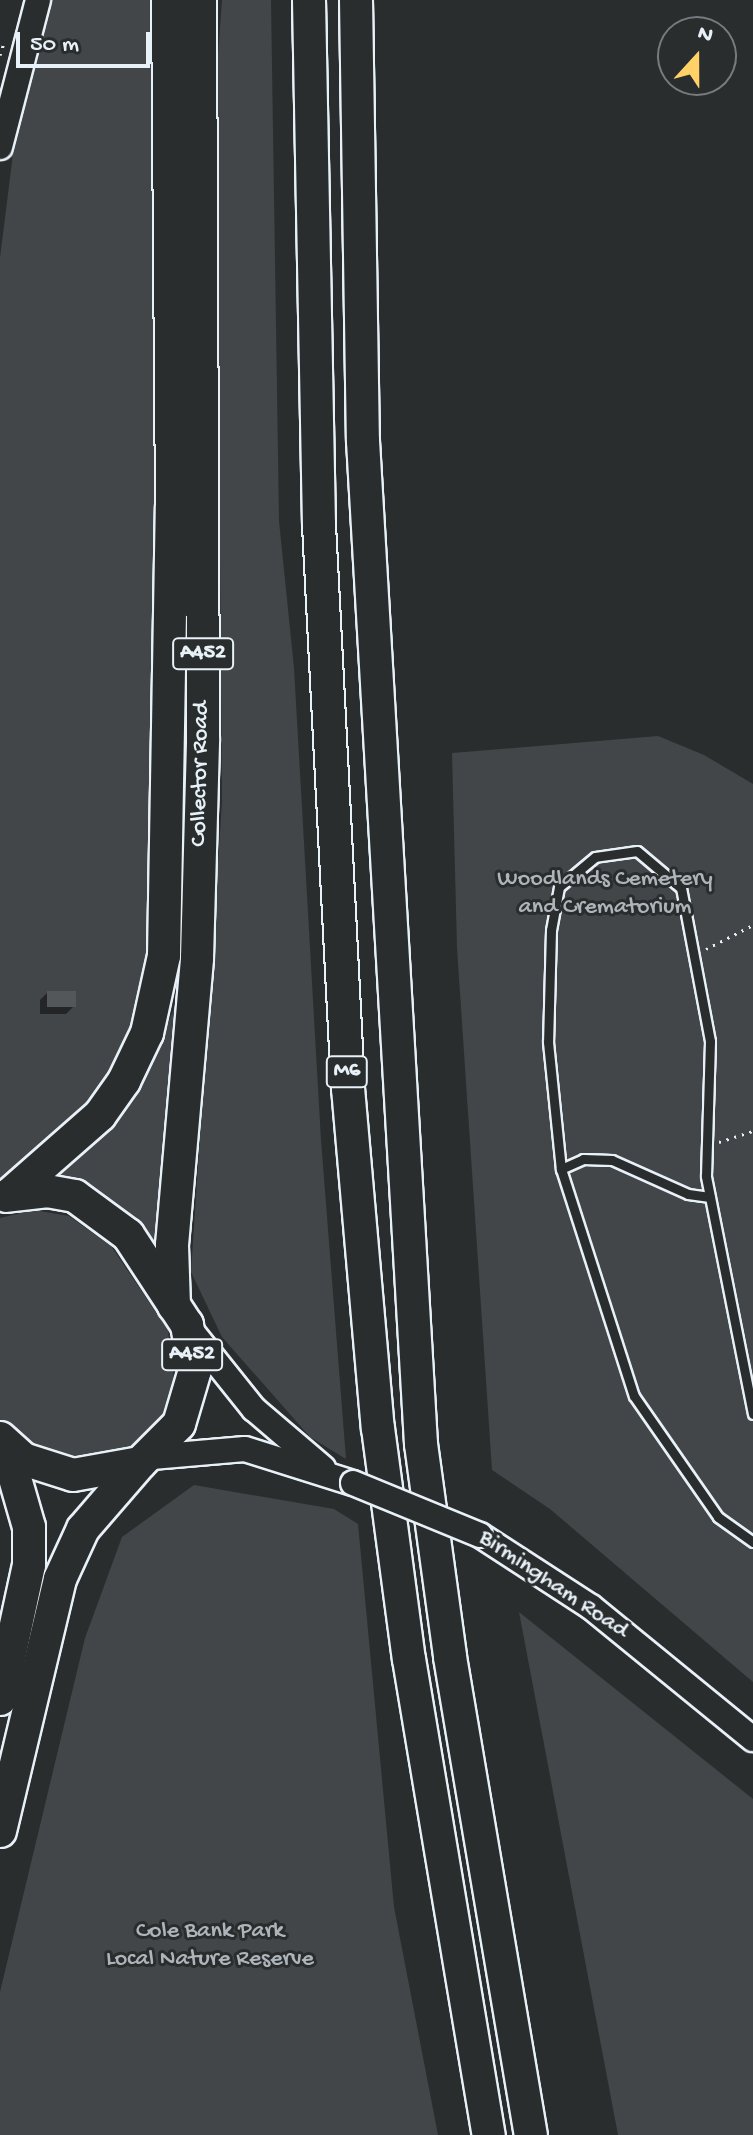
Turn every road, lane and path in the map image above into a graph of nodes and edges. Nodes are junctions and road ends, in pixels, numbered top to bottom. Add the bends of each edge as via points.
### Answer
1 (38, 0) edge
2 (168, 0) edge
3 (200, 0) edge
4 (309, 0) edge
5 (356, 0) edge
6 (1, 137) edge
7 (753, 925) edge
8 (695, 954) junction
9 (753, 1131) edge
10 (711, 1145) junction
11 (561, 1169) junction
12 (4, 1197) edge
13 (710, 1197) junction
14 (181, 1316) junction
15 (753, 1414) edge
16 (2, 1441) edge
17 (146, 1460) junction
18 (328, 1473) junction
19 (753, 1542) edge
20 (0, 1699) edge
21 (753, 1739) edge
22 (0, 1831) edge
23 (489, 2135) edge
24 (531, 2135) edge

1 - 6 main road
2 - 12 highway, Collector Road / A452 via 172,522 164,956 147,1033 124,1081 100,1115
3 - 14 highway, Collector Road / A452 via 203,738 197,958 172,1245
4 - 23 highway, M6 via 319,525 348,1088 378,1428 409,1659
5 - 24 highway, M6 via 363,441 421,1444 450,1657
7 - 8 path
8 - 10 lane via 710,1041 705,1104
8 - 11 lane via 681,888 637,851 595,857 559,887 551,930 548,1042
9 - 10 path
10 - 13 lane
11 - 13 lane via 583,1159 612,1160 688,1194
11 - 19 lane via 634,1396 718,1517
12 - 14 highway, A452 via 48,1191 75,1196 102,1212 128,1235
13 - 15 lane
14 - 17 highway, A452 via 195,1370 190,1397 179,1424
14 - 18 main road, Birmingham Road via 254,1409
16 - 17 highway via 41,1469 73,1475
16 - 20 highway via 29,1527 29,1565
17 - 18 main road, Birmingham Road via 245,1449
17 - 22 highway, A452 via 83,1529 60,1579
18 - 21 main road, Birmingham Road, bridge via 480,1535 591,1607

